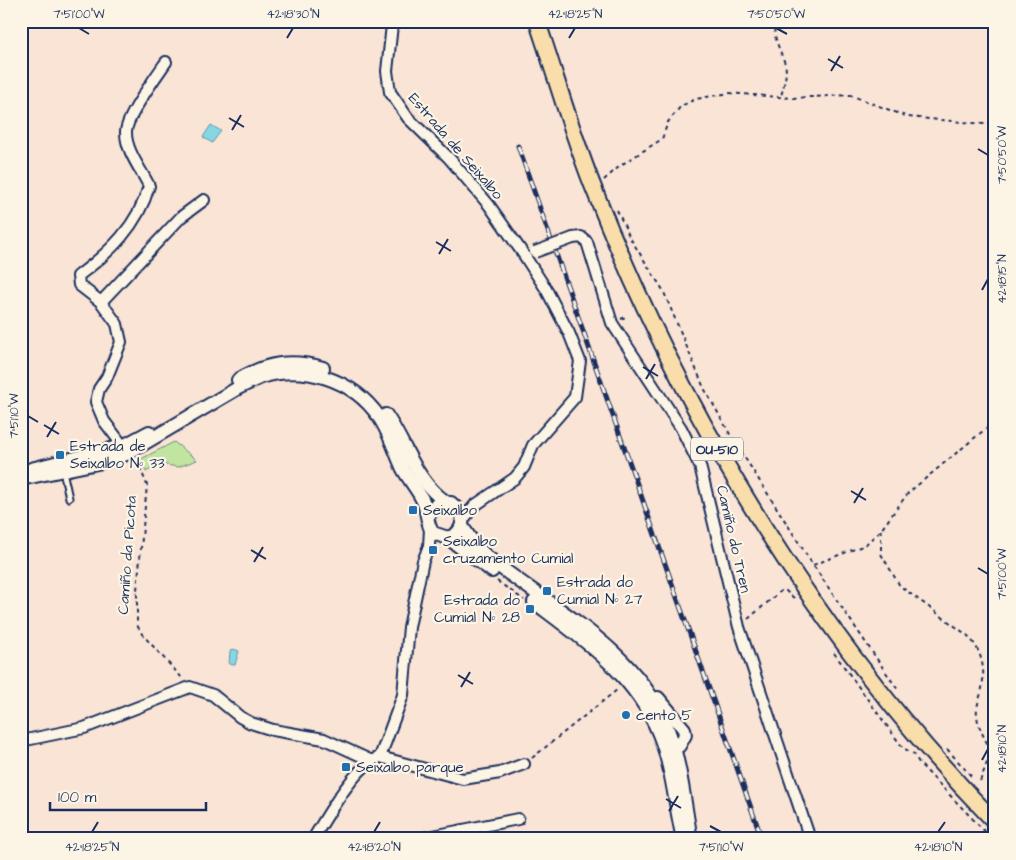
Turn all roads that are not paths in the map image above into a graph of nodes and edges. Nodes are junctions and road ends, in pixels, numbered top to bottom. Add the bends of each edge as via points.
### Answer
1 (397, 21) edge
2 (538, 21) edge
3 (166, 62) dead end
4 (204, 200) dead end
5 (524, 255) junction
6 (101, 302) junction
7 (124, 448) junction
8 (21, 471) edge
9 (63, 471) junction
10 (21, 479) edge
11 (69, 498) dead end
12 (451, 504) junction
13 (474, 506) junction
14 (428, 515) junction
15 (463, 523) junction
16 (438, 535) junction
17 (612, 664) junction
18 (647, 690) junction
19 (679, 724) junction
20 (664, 727) junction
21 (21, 741) edge
22 (672, 749) junction
23 (375, 758) junction
24 (524, 764) road end
25 (673, 795) junction
26 (518, 819) dead end
27 (995, 822) edge
28 (313, 839) edge
29 (418, 839) edge
30 (682, 839) edge
31 (691, 839) edge
32 (810, 839) edge

1 - 5 street, Estrada de Seixalbo via 392,25 387,71 390,92 408,118 449,158 489,205
2 - 27 main road, OU-510 via 595,193 651,324 710,438 783,556 841,639 906,723
3 - 6 street via 125,132 149,186 144,204 124,236 78,276 79,285
4 - 6 street via 181,218
5 - 13 street, Estrada de Seixalbo via 546,289 580,361 574,397 533,445 524,467 515,478
5 - 32 street, Camiño do Tren, bridge via 573,238 581,237 587,242 612,323 681,428 700,466 739,627
6 - 7 street via 117,324 121,342 96,402 104,421
7 - 8 street
7 - 9 street via 69,464
7 - 12 street via 256,370 285,362 306,364 337,374 363,390 397,431 428,486
7 - 14 street via 261,377 290,372 318,375 349,388 373,409
9 - 10 street
9 - 11 lane
12 - 13 street
12 - 14 street via 436,505
12 - 15 street
13 - 15 street
14 - 16 street
15 - 16 street via 457,534
15 - 18 street via 469,537 486,556 602,642
16 - 17 street
16 - 23 street via 423,561 409,626 403,695
17 - 20 street via 633,680
17 - 25 street via 648,711 659,734
18 - 19 street via 661,701
18 - 20 street
19 - 20 street via 669,722
19 - 22 street via 685,734 683,741
20 - 22 street
21 - 23 street via 84,728 190,687 213,695 251,723 324,739
22 - 25 street via 676,778
22 - 31 street
23 - 24 street via 463,779 500,773
23 - 28 street via 336,802
25 - 30 street
26 - 29 street

